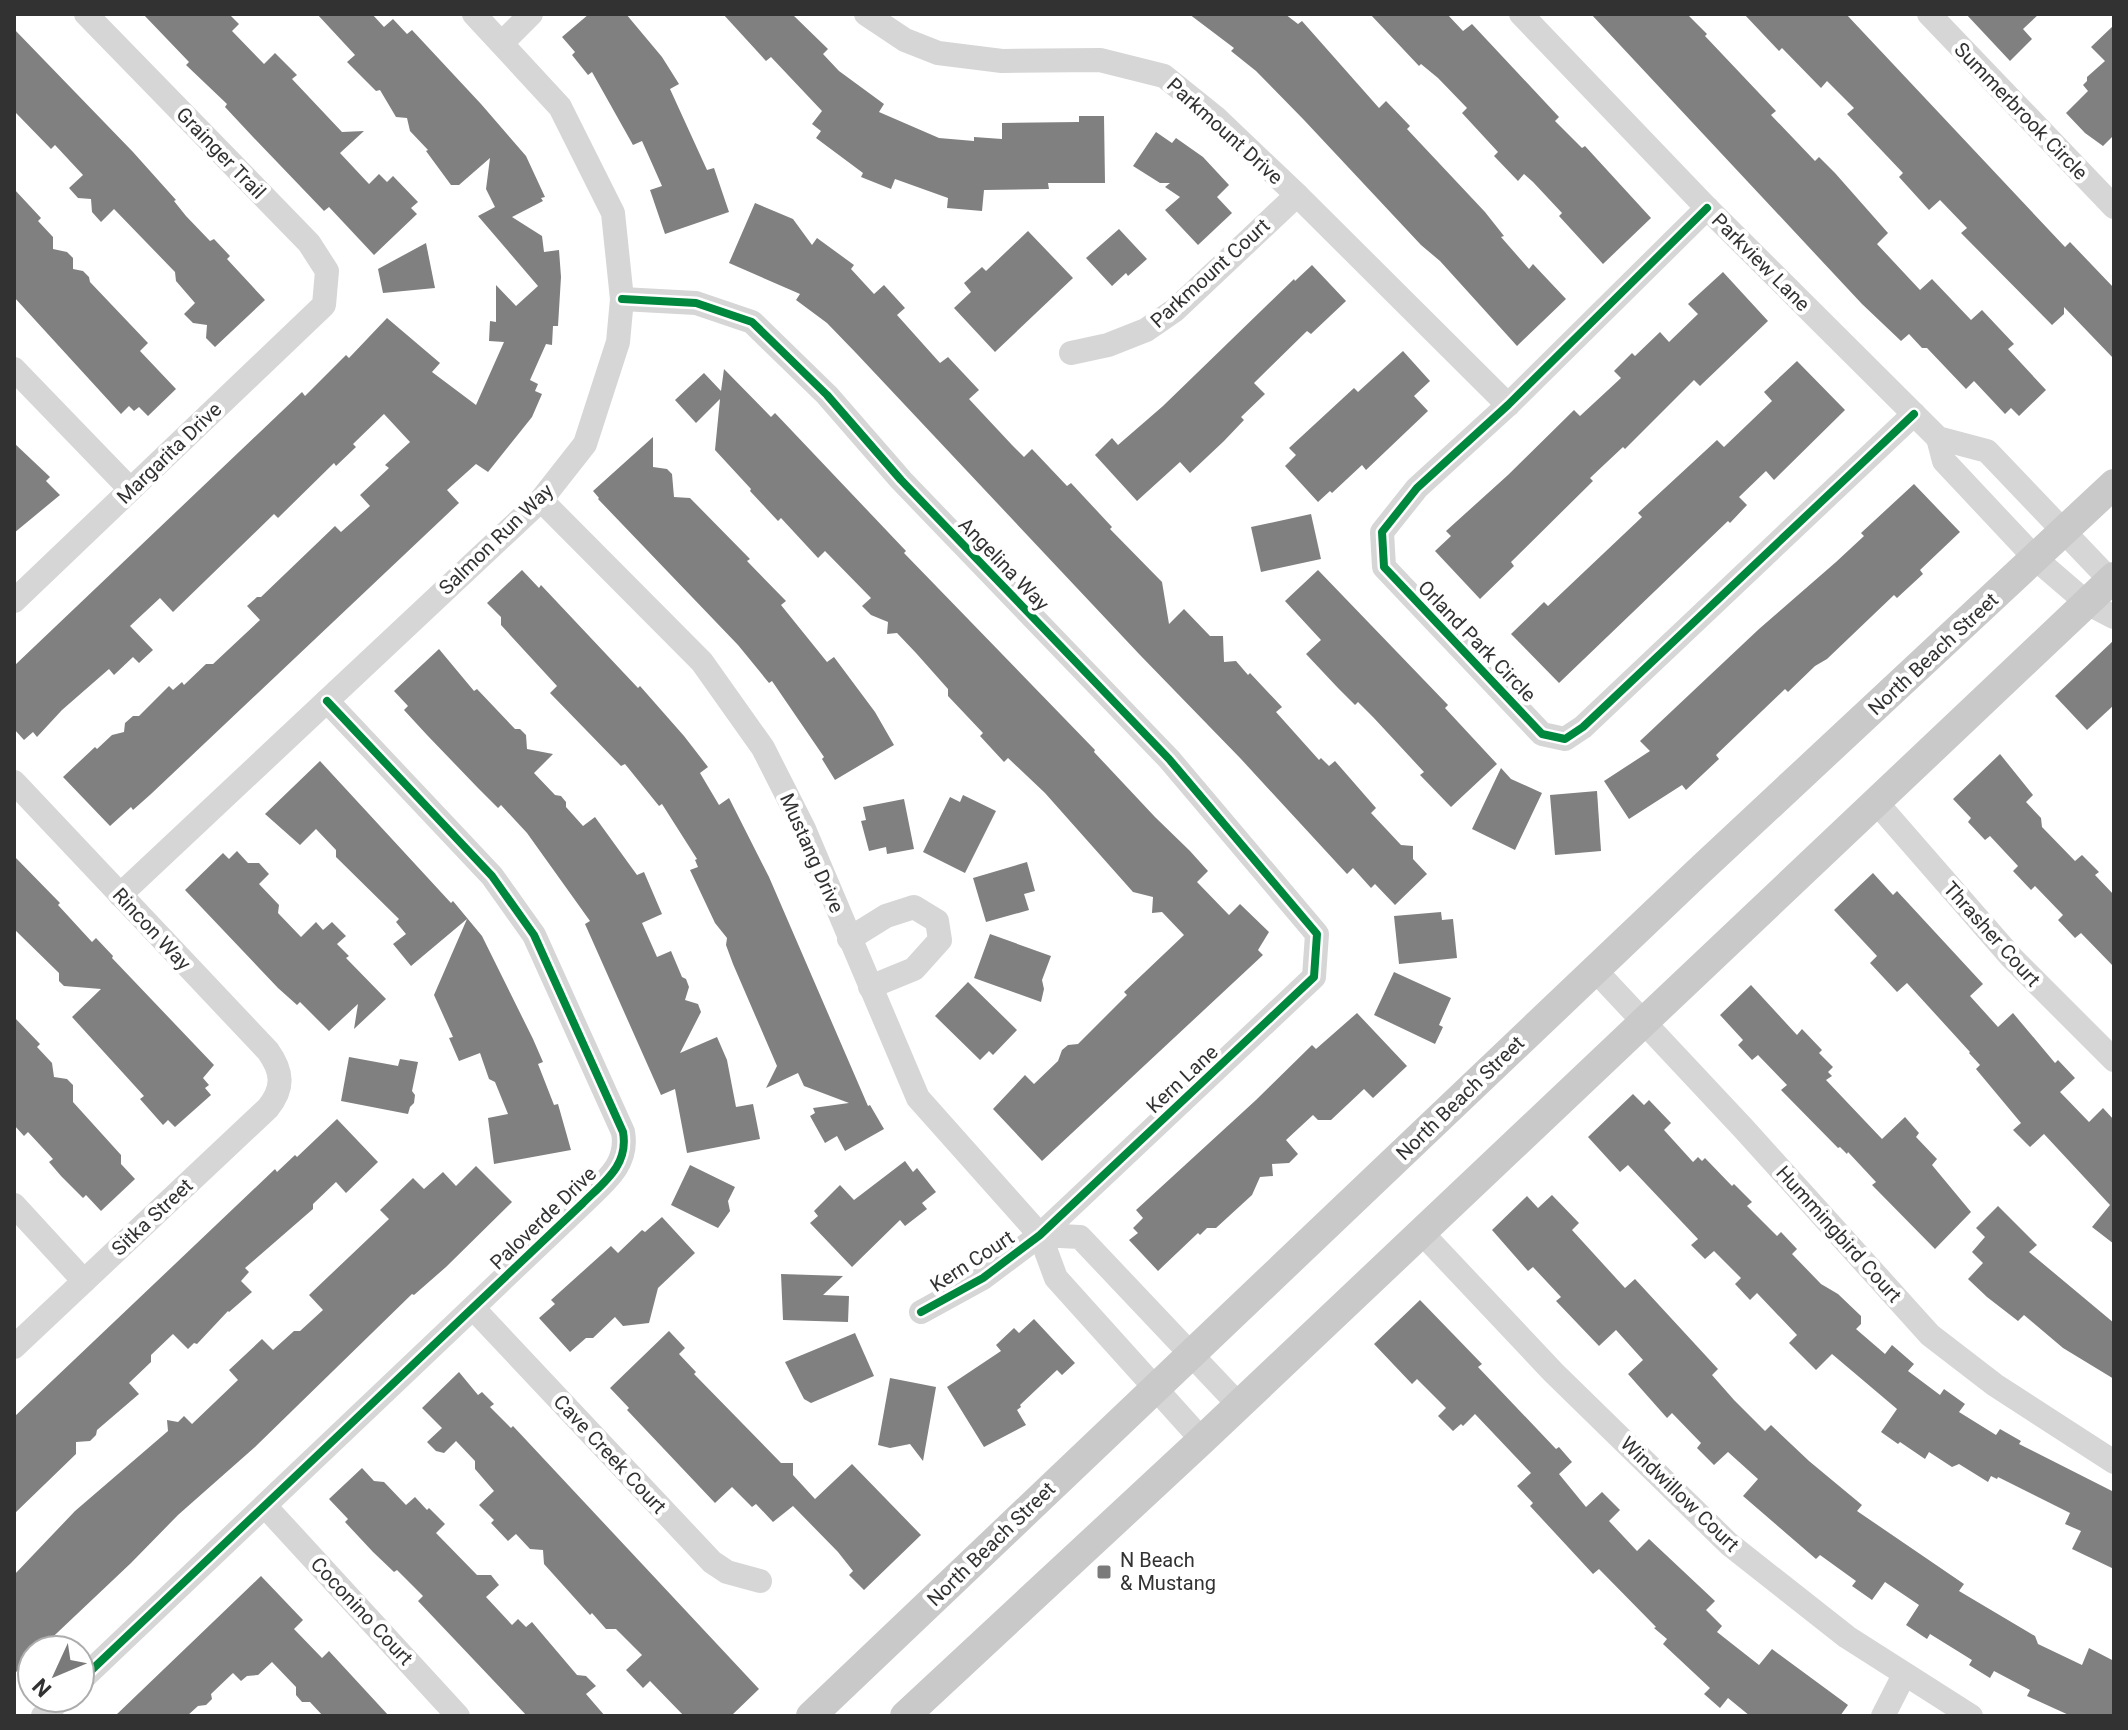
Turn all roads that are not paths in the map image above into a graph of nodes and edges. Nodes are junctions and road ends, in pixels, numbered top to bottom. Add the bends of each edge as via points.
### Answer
1 (86, 14) edge
2 (474, 14) edge
3 (531, 14) edge
4 (866, 14) edge
5 (1521, 14) edge
6 (1929, 14) edge
7 (502, 43) junction
8 (1297, 195) junction
9 (2114, 207) edge
10 (1707, 208) junction
11 (622, 299) junction
12 (324, 305) joint
13 (1071, 353) dead end
14 (14, 369) edge
15 (1508, 405) junction
16 (1914, 414) junction
17 (1938, 438) junction
18 (2114, 484) edge
19 (130, 489) junction
20 (541, 500) junction
21 (2065, 531) junction
22 (2036, 559) junction
23 (2113, 581) edge
24 (14, 601) edge
25 (2087, 603) junction
26 (2114, 617) edge
27 (327, 701) junction
28 (14, 782) edge
29 (1876, 802) junction
30 (120, 895) junction
31 (1317, 934) joint
32 (849, 939) junction
33 (1595, 970) junction
34 (870, 987) junction
35 (1642, 1023) junction
36 (2114, 1060) edge
37 (281, 1081) joint
38 (14, 1205) edge
39 (1421, 1232) junction
40 (1040, 1235) junction
41 (84, 1281) junction
42 (473, 1308) junction
43 (921, 1312) dead end
44 (14, 1347) edge
45 (1191, 1354) junction
46 (1154, 1389) junction
47 (1239, 1405) junction
48 (1202, 1440) junction
49 (2114, 1462) edge
50 (265, 1506) junction
51 (760, 1581) dead end
52 (96, 1666) edge
53 (1904, 1675) junction
54 (458, 1716) edge
55 (811, 1716) edge
56 (905, 1716) edge
57 (1883, 1716) edge
58 (1971, 1716) edge

1 - 12 street, Grainger Trail via 309,243 327,271
2 - 7 street, Salmon Run Way
3 - 7 street
4 - 8 street, Parkmount Drive via 905,40 938,53 1002,61 1100,60 1164,76
5 - 10 street, Parkview Lane
6 - 9 street, Summerbrook Circle
7 - 11 street, Salmon Run Way via 560,107 613,213
8 - 13 street, Parkmount Court via 1175,310 1146,330
8 - 15 street, Parkmount Drive
10 - 15 street, Orland Park Circle
10 - 16 street, Parkview Lane
11 - 20 street, Salmon Run Way via 618,342 585,444
11 - 31 street, Angelina Way via 696,303 752,322 1169,759
12 - 19 street, Margarita Drive
14 - 19 street
15 - 16 street, Orland Park Circle via 1394,515 1382,532 1384,567 1542,734 1565,739
16 - 17 street, Parkview Lane
17 - 21 street via 1987,451
17 - 22 street, Parkview Lane via 1944,461
18 - 21 main road, North Beach Street
19 - 24 street, Margarita Drive
20 - 27 street, Salmon Run Way
20 - 32 street, Mustang Drive via 702,662 763,748 804,829
21 - 22 main road, North Beach Street
21 - 23 street
22 - 25 street, Parkview Lane
22 - 33 main road, North Beach Street
23 - 25 main road
25 - 26 street, Parkview Lane
25 - 29 main road
27 - 30 street, Salmon Run Way
27 - 42 street, Paloverde Drive via 492,876 534,935 623,1132 619,1166
28 - 30 street, Rincon Way
29 - 35 main road
29 - 36 street, Thrasher Court via 2012,958
30 - 37 street, Rincon Way via 268,1051
31 - 40 street, Kern Lane via 1314,977
32 - 34 street, Mustang Drive
32 - 34 street via 886,916 914,907 937,921 940,940 914,969
33 - 35 street, Hummingbird Court
33 - 45 main road, North Beach Street
34 - 40 street, Mustang Drive via 918,1098
35 - 39 main road
35 - 49 street, Hummingbird Court via 1930,1335 1995,1385
37 - 41 street, Sitka Street via 268,1108
38 - 41 street
39 - 47 main road
39 - 53 street, Windwillow Court via 1553,1372 1729,1544
40 - 43 street, Kern Court via 983,1278
40 - 45 street via 1080,1237
40 - 46 street, Mustang Drive via 1056,1278
41 - 44 street, Sitka Street
42 - 50 street, Paloverde Drive
42 - 51 street, Cave Creek Court via 712,1562
45 - 46 main road, North Beach Street
45 - 47 street
46 - 48 street, Mustang Drive
46 - 55 main road, North Beach Street
47 - 48 main road
48 - 56 main road
50 - 52 street, Paloverde Drive
50 - 54 street, Coconino Court
53 - 57 street
53 - 58 street, Windwillow Court

